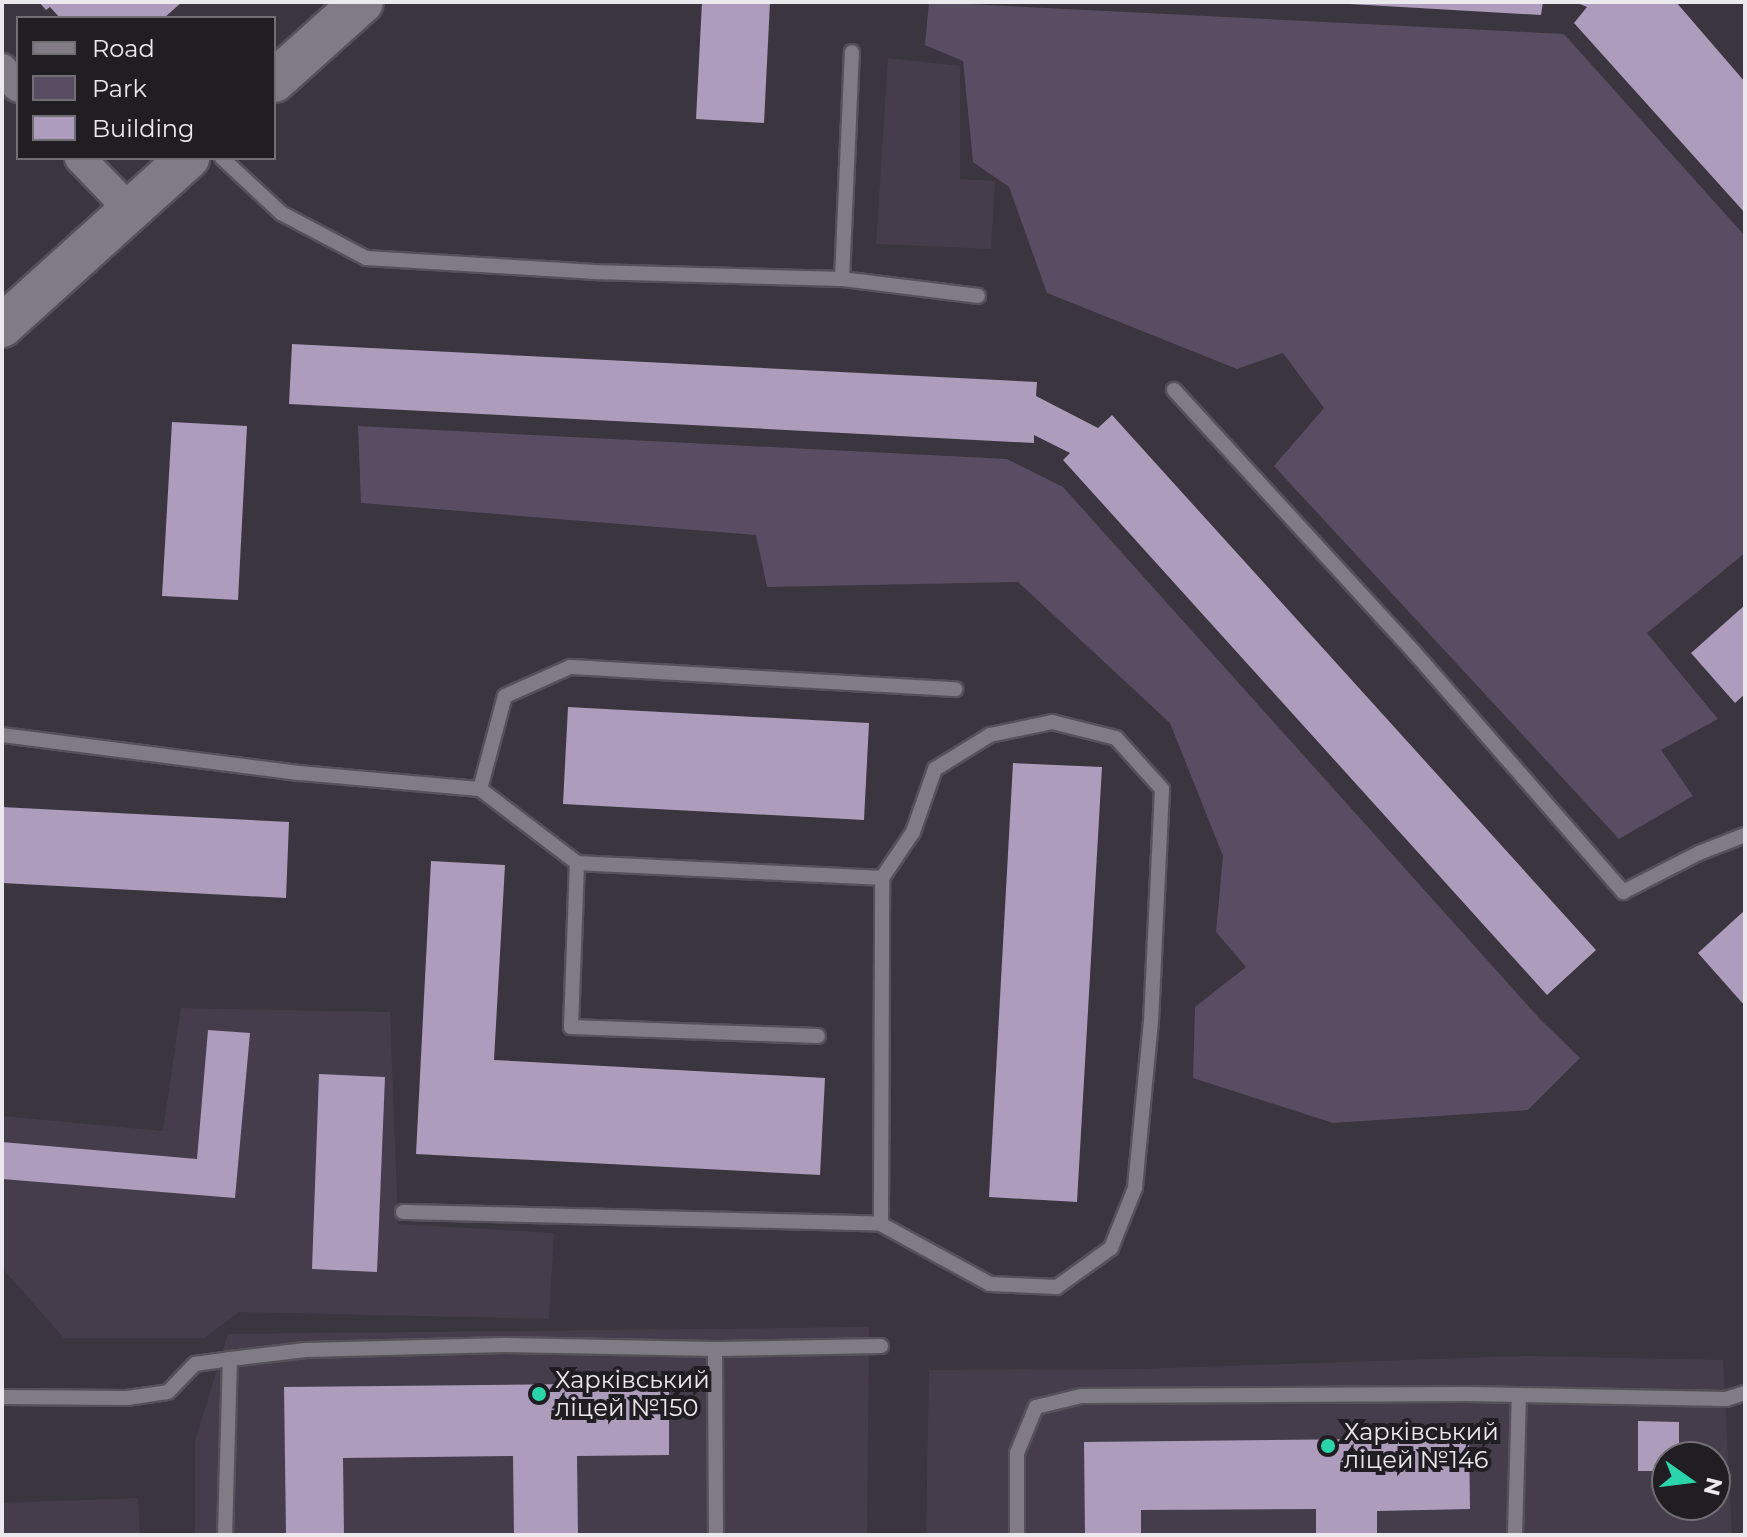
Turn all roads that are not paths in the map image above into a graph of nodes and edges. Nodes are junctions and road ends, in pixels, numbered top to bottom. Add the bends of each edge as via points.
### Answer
1 (362, 2) edge
2 (852, 52) dead end
3 (2, 69) edge
4 (276, 79) edge
5 (16, 85) edge
6 (82, 160) edge
7 (186, 160) edge
8 (224, 160) edge
9 (131, 211) junction
10 (842, 279) junction
11 (978, 296) dead end
12 (2, 326) edge
13 (1174, 390) dead end
14 (955, 689) dead end
15 (2, 735) edge
16 (480, 789) junction
17 (1745, 835) edge
18 (577, 863) junction
19 (882, 878) junction
20 (818, 1036) dead end
21 (403, 1212) dead end
22 (881, 1224) junction
23 (881, 1346) dead end
24 (715, 1349) junction
25 (230, 1359) junction
26 (1745, 1393) edge
27 (1519, 1395) junction
28 (2, 1397) edge
29 (225, 1535) edge
30 (716, 1535) edge
31 (1017, 1535) edge
32 (1515, 1535) edge

1 - 4 street
2 - 10 lane
3 - 5 street
6 - 9 street
7 - 9 street
8 - 10 lane via 281,213 366,258 592,272
9 - 12 street
10 - 11 lane
13 - 17 lane via 1413,651 1623,892
14 - 16 lane via 570,667 505,696
15 - 16 lane via 300,773
16 - 18 lane
18 - 19 lane
18 - 20 lane via 571,1027
19 - 22 lane
19 - 22 lane via 913,832 935,769 990,735 1052,722 1116,738 1162,789 1151,1021 1135,1188 1111,1248 1057,1287 990,1284
21 - 22 lane
23 - 24 lane
24 - 25 lane via 505,1345 305,1350
24 - 30 lane
25 - 28 lane via 195,1364 168,1392 127,1398
25 - 29 lane
26 - 27 lane via 1726,1399
27 - 31 lane via 1081,1396 1036,1407 1017,1453
27 - 32 lane

